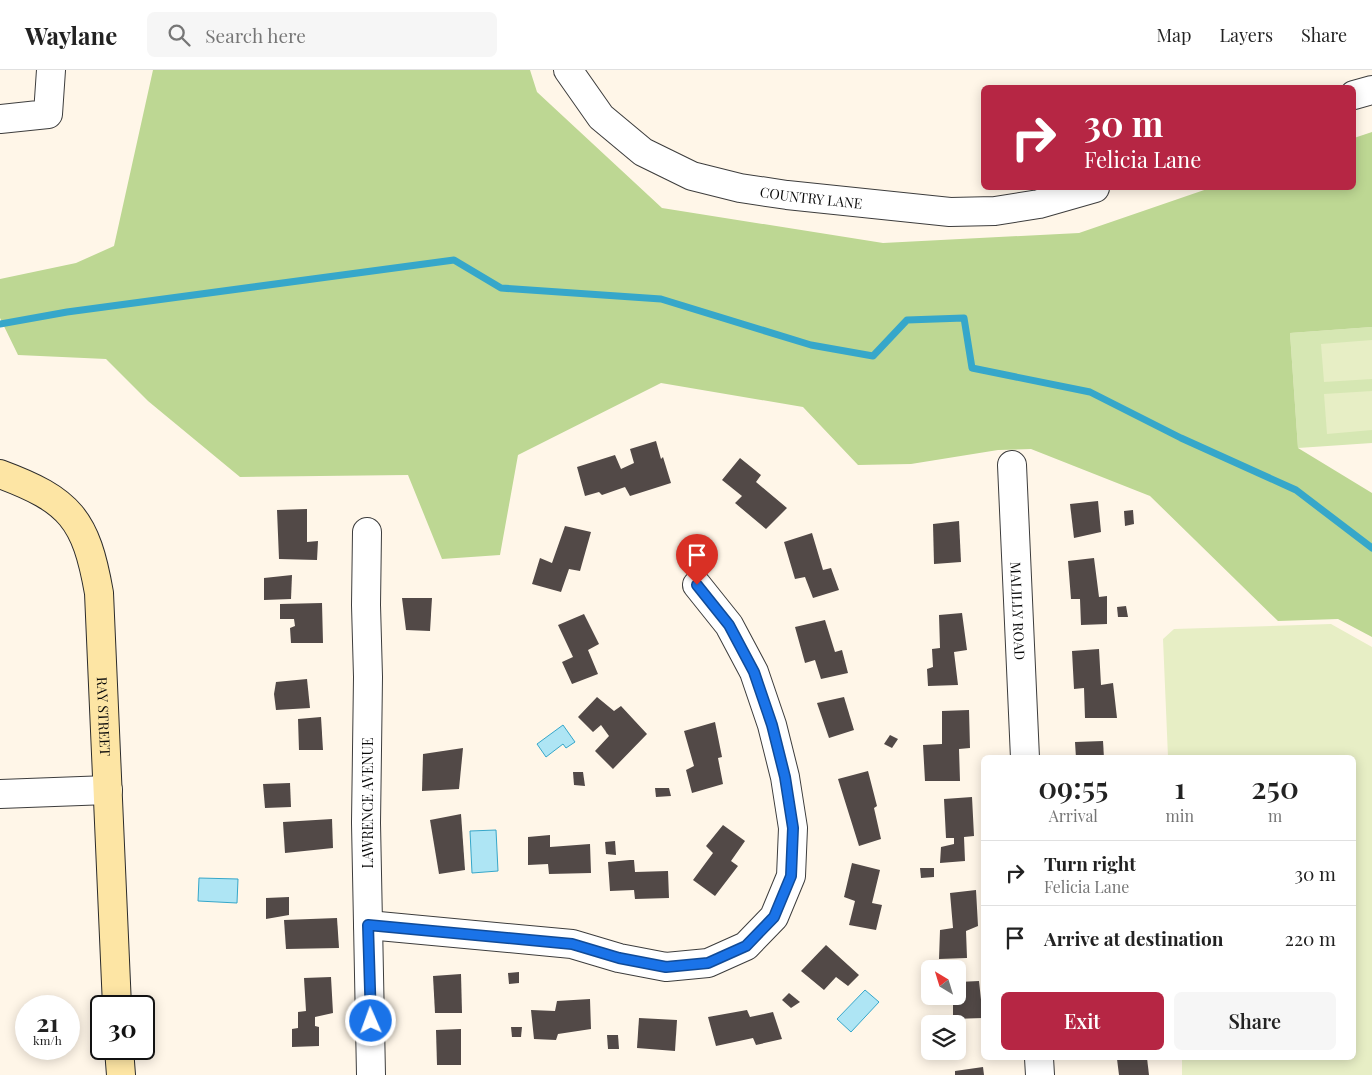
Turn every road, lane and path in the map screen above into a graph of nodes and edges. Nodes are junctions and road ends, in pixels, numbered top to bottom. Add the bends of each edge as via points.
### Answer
1 (52, 70) edge
2 (568, 70) edge
3 (1372, 90) edge
4 (1356, 94) edge
5 (0, 120) edge
6 (1087, 190) edge
7 (1012, 465) dead end
8 (0, 474) edge
9 (367, 532) dead end
10 (697, 585) dead end
11 (1025, 755) edge
12 (108, 790) junction
13 (0, 794) edge
14 (368, 925) junction
15 (117, 995) edge
16 (120, 1060) edge
17 (1039, 1060) edge
18 (121, 1075) edge
19 (371, 1075) edge
20 (1040, 1075) edge

1 - 5 street via 48,114
2 - 6 street, COUNTRY LANE via 601,117 643,152 692,176 740,188 950,212 995,211
3 - 4 street
7 - 11 street, MALILLY ROAD
8 - 12 street, RAY STREET via 52,498 74,517 87,540 99,592
9 - 14 street, LAWRENCE AVENUE
10 - 14 street via 729,625 754,672 785,777 793,828 791,876 774,917 746,946 708,963 666,967 572,944
12 - 13 street
12 - 15 street, RAY STREET
14 - 19 street, LAWRENCE AVENUE
16 - 18 street
17 - 20 street

